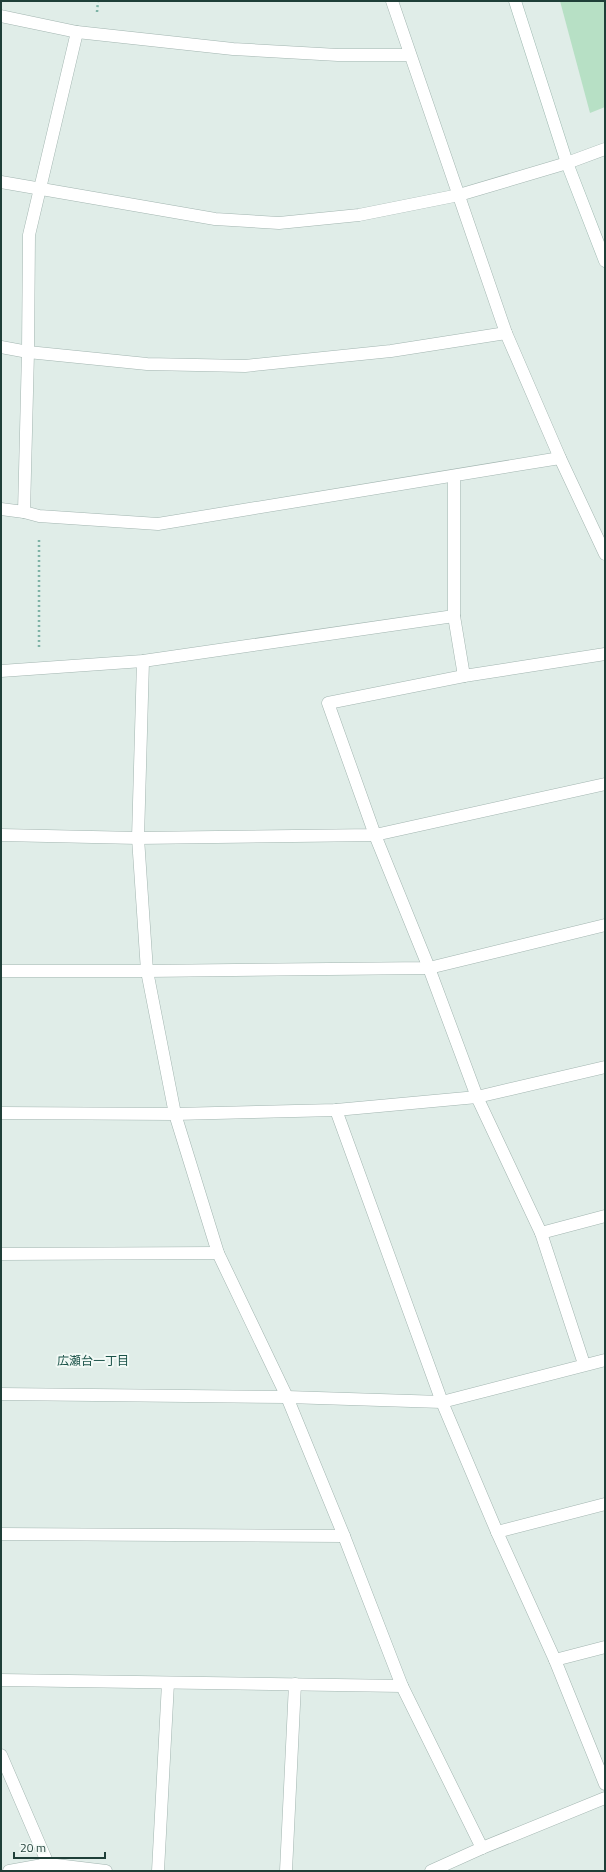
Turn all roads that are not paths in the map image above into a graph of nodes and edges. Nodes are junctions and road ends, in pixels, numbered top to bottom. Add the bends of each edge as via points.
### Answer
1 (392, 1) edge
2 (515, 1) edge
3 (1, 16) edge
4 (77, 32) junction
5 (410, 55) junction
6 (605, 149) edge
7 (567, 163) junction
8 (1, 182) edge
9 (39, 189) junction
10 (459, 194) junction
11 (605, 261) edge
12 (506, 333) junction
13 (1, 347) edge
14 (28, 352) junction
15 (560, 458) junction
16 (454, 476) junction
17 (1, 509) edge
18 (24, 512) junction
19 (605, 554) edge
20 (454, 616) junction
21 (605, 654) edge
22 (143, 661) junction
23 (1, 671) edge
24 (464, 676) junction
25 (605, 784) edge
26 (1, 835) edge
27 (375, 836) junction
28 (138, 838) junction
29 (605, 925) edge
30 (429, 968) junction
31 (1, 971) edge
32 (147, 971) junction
33 (605, 1067) edge
34 (477, 1098) junction
35 (336, 1110) junction
36 (1, 1114) edge
37 (175, 1114) junction
38 (605, 1216) edge
39 (541, 1233) junction
40 (218, 1253) junction
41 (1, 1254) edge
42 (605, 1360) edge
43 (584, 1364) junction
44 (1, 1394) edge
45 (288, 1397) junction
46 (442, 1402) junction
47 (605, 1504) edge
48 (497, 1532) junction
49 (1, 1534) edge
50 (344, 1536) junction
51 (605, 1647) edge
52 (555, 1660) junction
53 (1, 1680) edge
54 (168, 1683) junction
55 (295, 1684) junction
56 (402, 1686) junction
57 (1, 1755) edge
58 (605, 1784) edge
59 (605, 1798) edge
60 (482, 1848) junction
61 (48, 1867) edge
62 (9, 1871) edge
63 (106, 1871) edge
64 (158, 1871) edge
65 (286, 1871) edge
66 (431, 1871) edge

1 - 5 street
2 - 7 street
3 - 4 street
4 - 5 street via 233,49 338,55
4 - 9 street
5 - 10 street
6 - 7 street
7 - 10 street
7 - 11 street
8 - 9 street
9 - 10 street via 215,219 279,224 359,215
9 - 14 street via 29,235
10 - 12 street
12 - 14 street via 391,350 245,366 147,364
12 - 15 street
13 - 14 street
14 - 18 street
15 - 16 street
15 - 19 street
16 - 18 street via 158,524 39,516
16 - 20 street
17 - 18 street
20 - 22 street
20 - 24 street
21 - 24 street
22 - 23 street
22 - 28 street
24 - 27 street via 328,703
25 - 27 street
26 - 28 street
27 - 28 street
27 - 30 street
28 - 32 street
29 - 30 street
30 - 32 street
30 - 34 street
31 - 32 street
32 - 37 street
33 - 34 street
34 - 35 street
34 - 39 street
35 - 37 street
35 - 46 street
36 - 37 street
37 - 40 street
38 - 39 street
39 - 43 street
40 - 41 street
40 - 45 street
42 - 43 street
43 - 46 street
44 - 45 street
45 - 46 street
45 - 50 street
46 - 48 street
47 - 48 street
48 - 52 street
49 - 50 street
50 - 56 street
51 - 52 street
52 - 58 street
53 - 54 street
54 - 55 street
54 - 64 street
55 - 56 street
55 - 65 street
56 - 60 street
57 - 61 street
59 - 60 street
60 - 66 street
61 - 62 street
61 - 63 street

